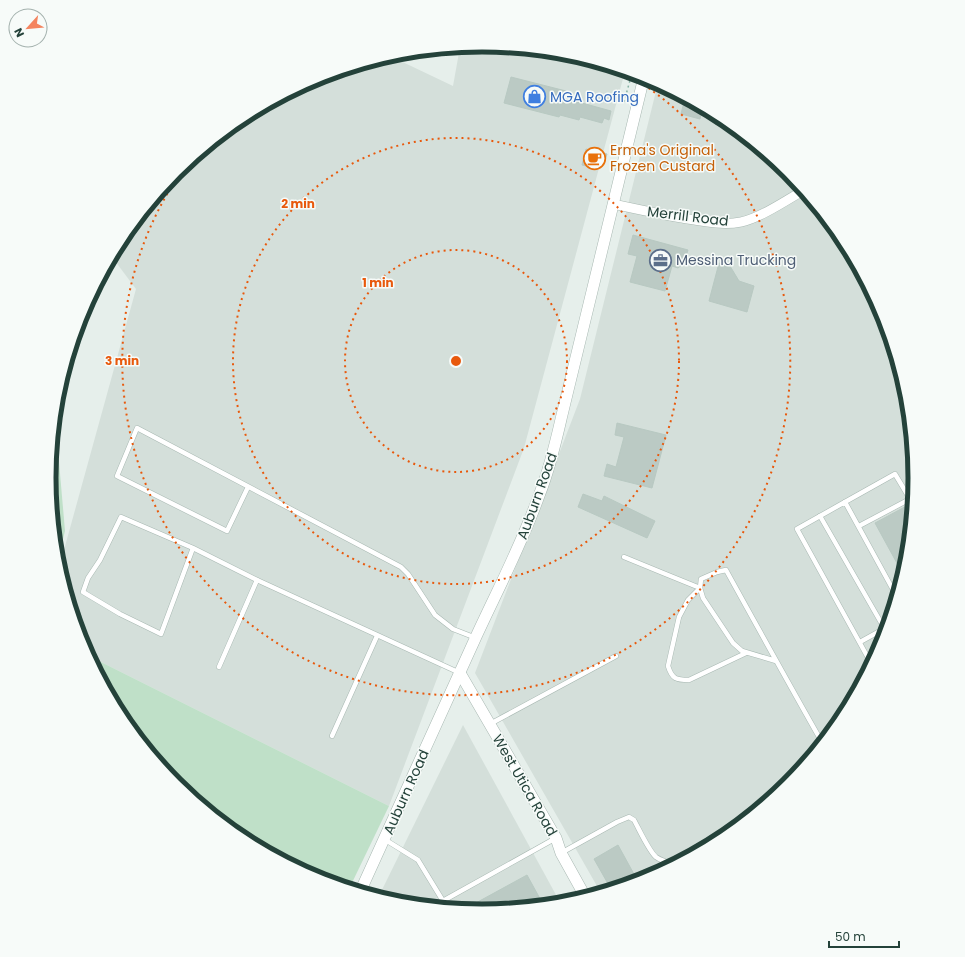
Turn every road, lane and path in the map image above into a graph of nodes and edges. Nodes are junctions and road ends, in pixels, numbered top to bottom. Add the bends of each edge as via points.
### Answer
1 (630, 79) edge
2 (643, 83) edge
3 (624, 102) dead end
4 (799, 193) edge
5 (613, 204) junction
6 (248, 487) junction
7 (908, 496) edge
8 (908, 500) edge
9 (846, 502) junction
10 (820, 516) junction
11 (859, 526) junction
12 (193, 548) junction
13 (624, 557) dead end
14 (257, 580) junction
15 (700, 588) junction
16 (894, 589) edge
17 (883, 624) edge
18 (881, 632) edge
19 (377, 636) junction
20 (476, 638) junction
21 (860, 642) junction
22 (746, 653) junction
23 (616, 656) dead end
24 (869, 659) edge
25 (776, 661) junction
26 (219, 667) dead end
27 (460, 673) junction
28 (490, 724) junction
29 (332, 736) dead end
30 (820, 739) edge
31 (556, 838) junction
32 (384, 839) junction
33 (561, 853) junction
34 (668, 862) edge
35 (362, 887) edge
36 (583, 893) edge
37 (443, 901) joint

1 - 3 path
2 - 5 street, Auburn Road
4 - 5 street, Merrill Road via 752,218 723,223
5 - 20 street, Auburn Road via 541,492 509,569
6 - 6 lane via 137,428 117,476 227,531
6 - 20 lane via 401,568 408,574 435,614 453,629
7 - 9 lane via 896,474
8 - 11 lane
9 - 10 lane
9 - 11 lane
10 - 17 lane
10 - 21 lane via 797,529
11 - 16 lane
12 - 12 lane via 121,517 83,592 161,634
12 - 14 lane
13 - 15 lane
14 - 19 lane
14 - 26 lane
15 - 22 lane via 702,598 733,643
15 - 22 lane via 688,600 678,617 668,666 674,678 689,680
15 - 25 lane via 701,579 726,570
18 - 21 lane
19 - 27 lane
19 - 29 lane
20 - 27 street, Auburn Road
21 - 24 lane
22 - 25 lane
23 - 28 lane
25 - 30 lane
27 - 28 street, West Utica Road
27 - 32 street, Auburn Road
28 - 31 street, West Utica Road
31 - 33 street, West Utica Road
31 - 37 lane
32 - 35 street, Auburn Road
32 - 37 lane via 418,860
33 - 34 lane via 629,817 634,820 653,854
33 - 36 street, West Utica Road

